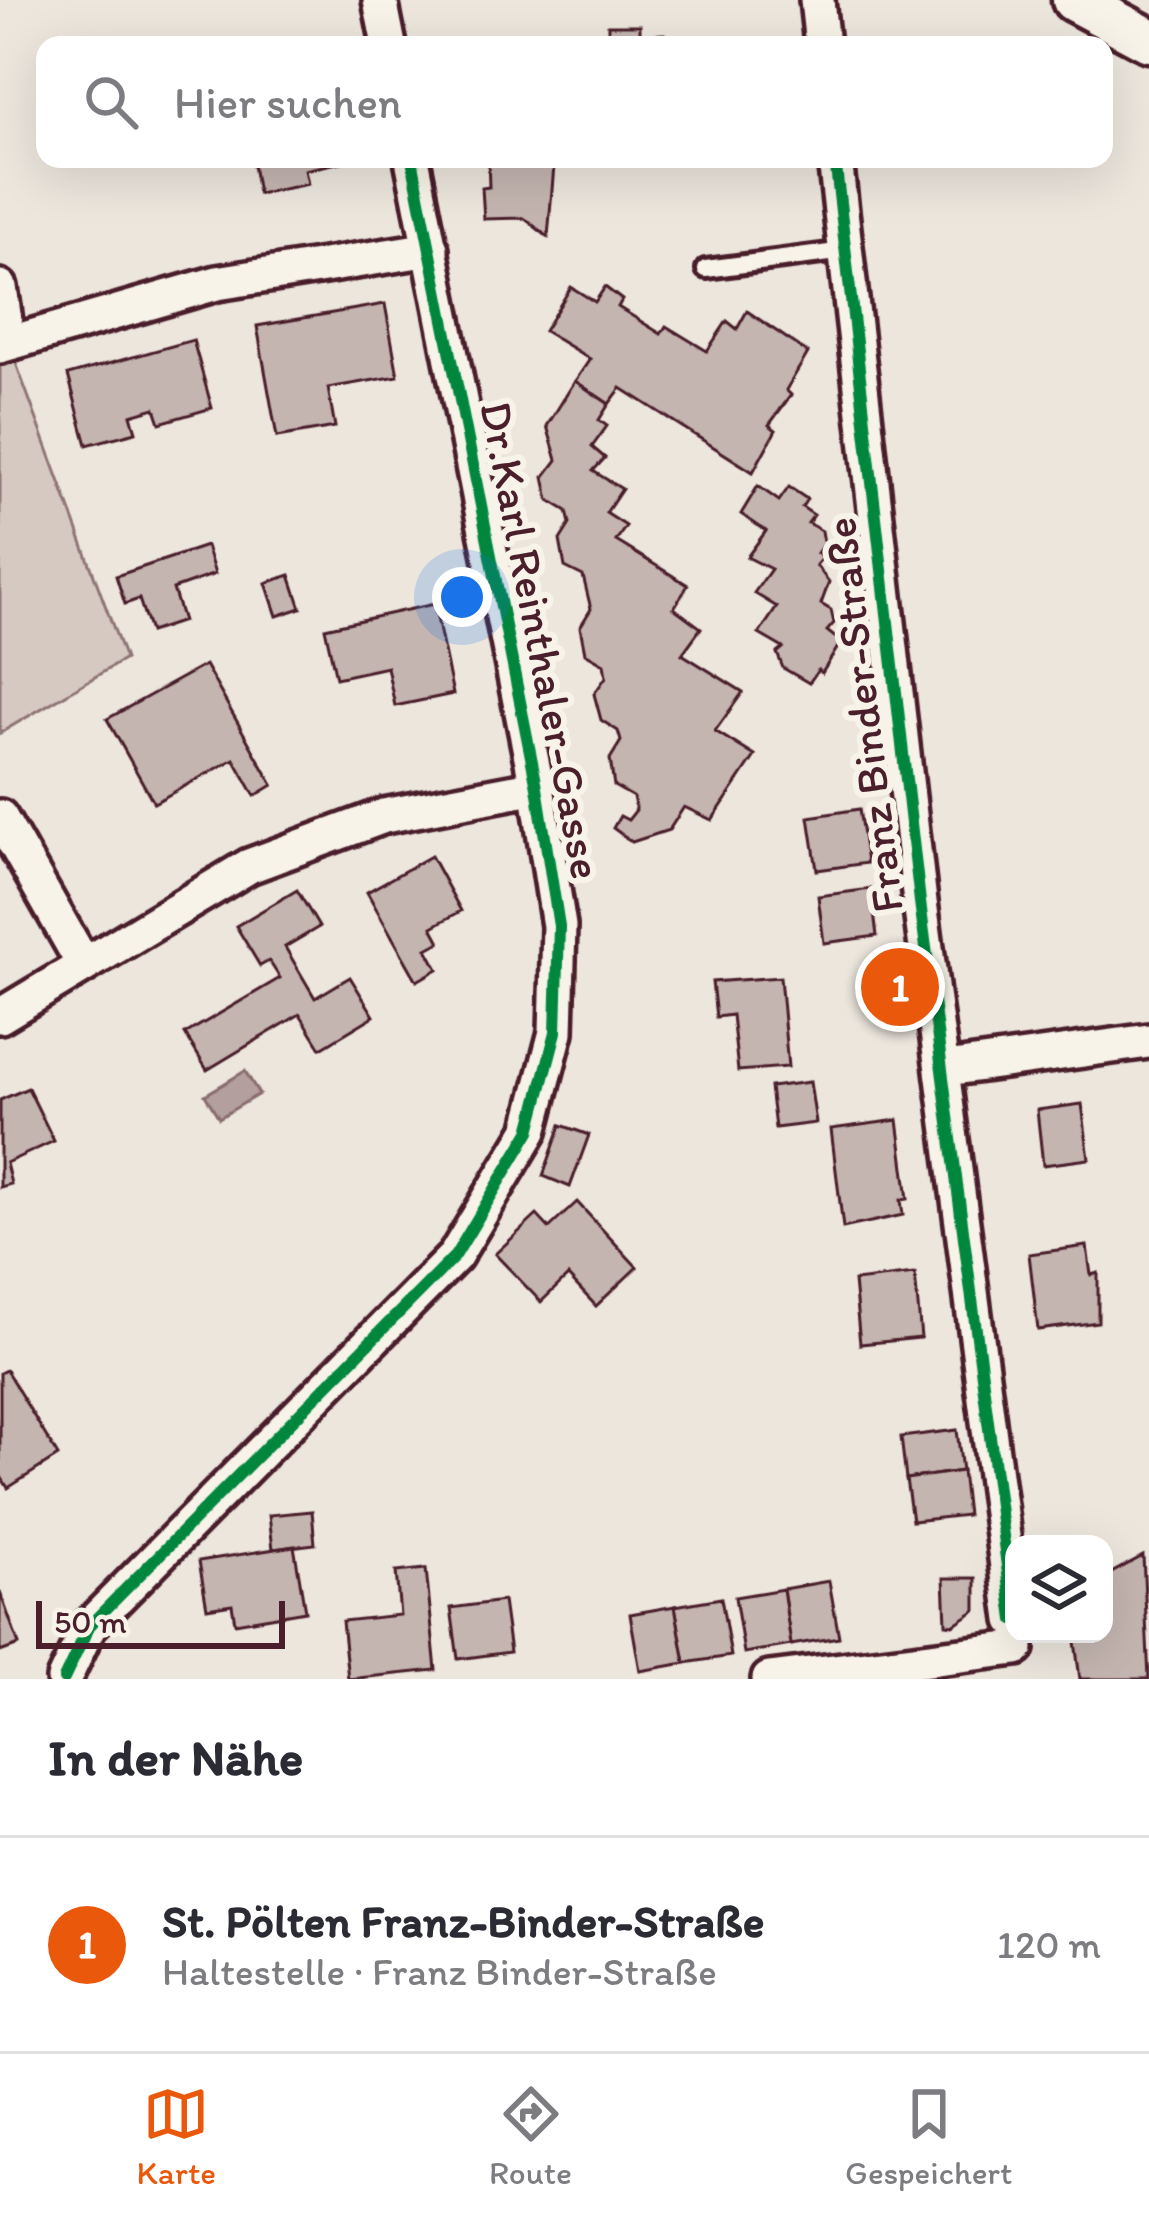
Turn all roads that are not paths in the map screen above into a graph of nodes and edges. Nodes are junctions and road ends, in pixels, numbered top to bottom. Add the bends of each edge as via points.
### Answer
1 (380, 0) edge
2 (817, 0) edge
3 (1074, 0) edge
4 (387, 36) edge
5 (821, 36) edge
6 (1149, 40) edge
7 (414, 168) edge
8 (836, 168) edge
9 (430, 249) junction
10 (845, 251) junction
11 (706, 269) dead end
12 (0, 287) edge
13 (4, 344) edge
14 (538, 787) junction
15 (0, 817) edge
16 (84, 964) junction
17 (0, 1016) edge
18 (1149, 1041) edge
19 (946, 1069) junction
20 (1017, 1645) edge
21 (64, 1679) edge
22 (769, 1679) edge

1 - 4 street
2 - 5 street
3 - 6 street
7 - 9 street, Dr.Karl Reinthaler-Gasse
8 - 10 street, Franz Binder-Straße
9 - 13 street via 217,283
9 - 14 street, Dr.Karl Reinthaler-Gasse
10 - 11 lane
10 - 19 street, Franz Binder-Straße
12 - 13 street
14 - 16 street via 384,816 249,866
14 - 21 street, Dr.Karl Reinthaler-Gasse via 559,926 556,1032 530,1131 454,1256 89,1626
15 - 16 street
16 - 17 street
18 - 19 street
19 - 20 street, Franz Binder-Straße
20 - 22 street

